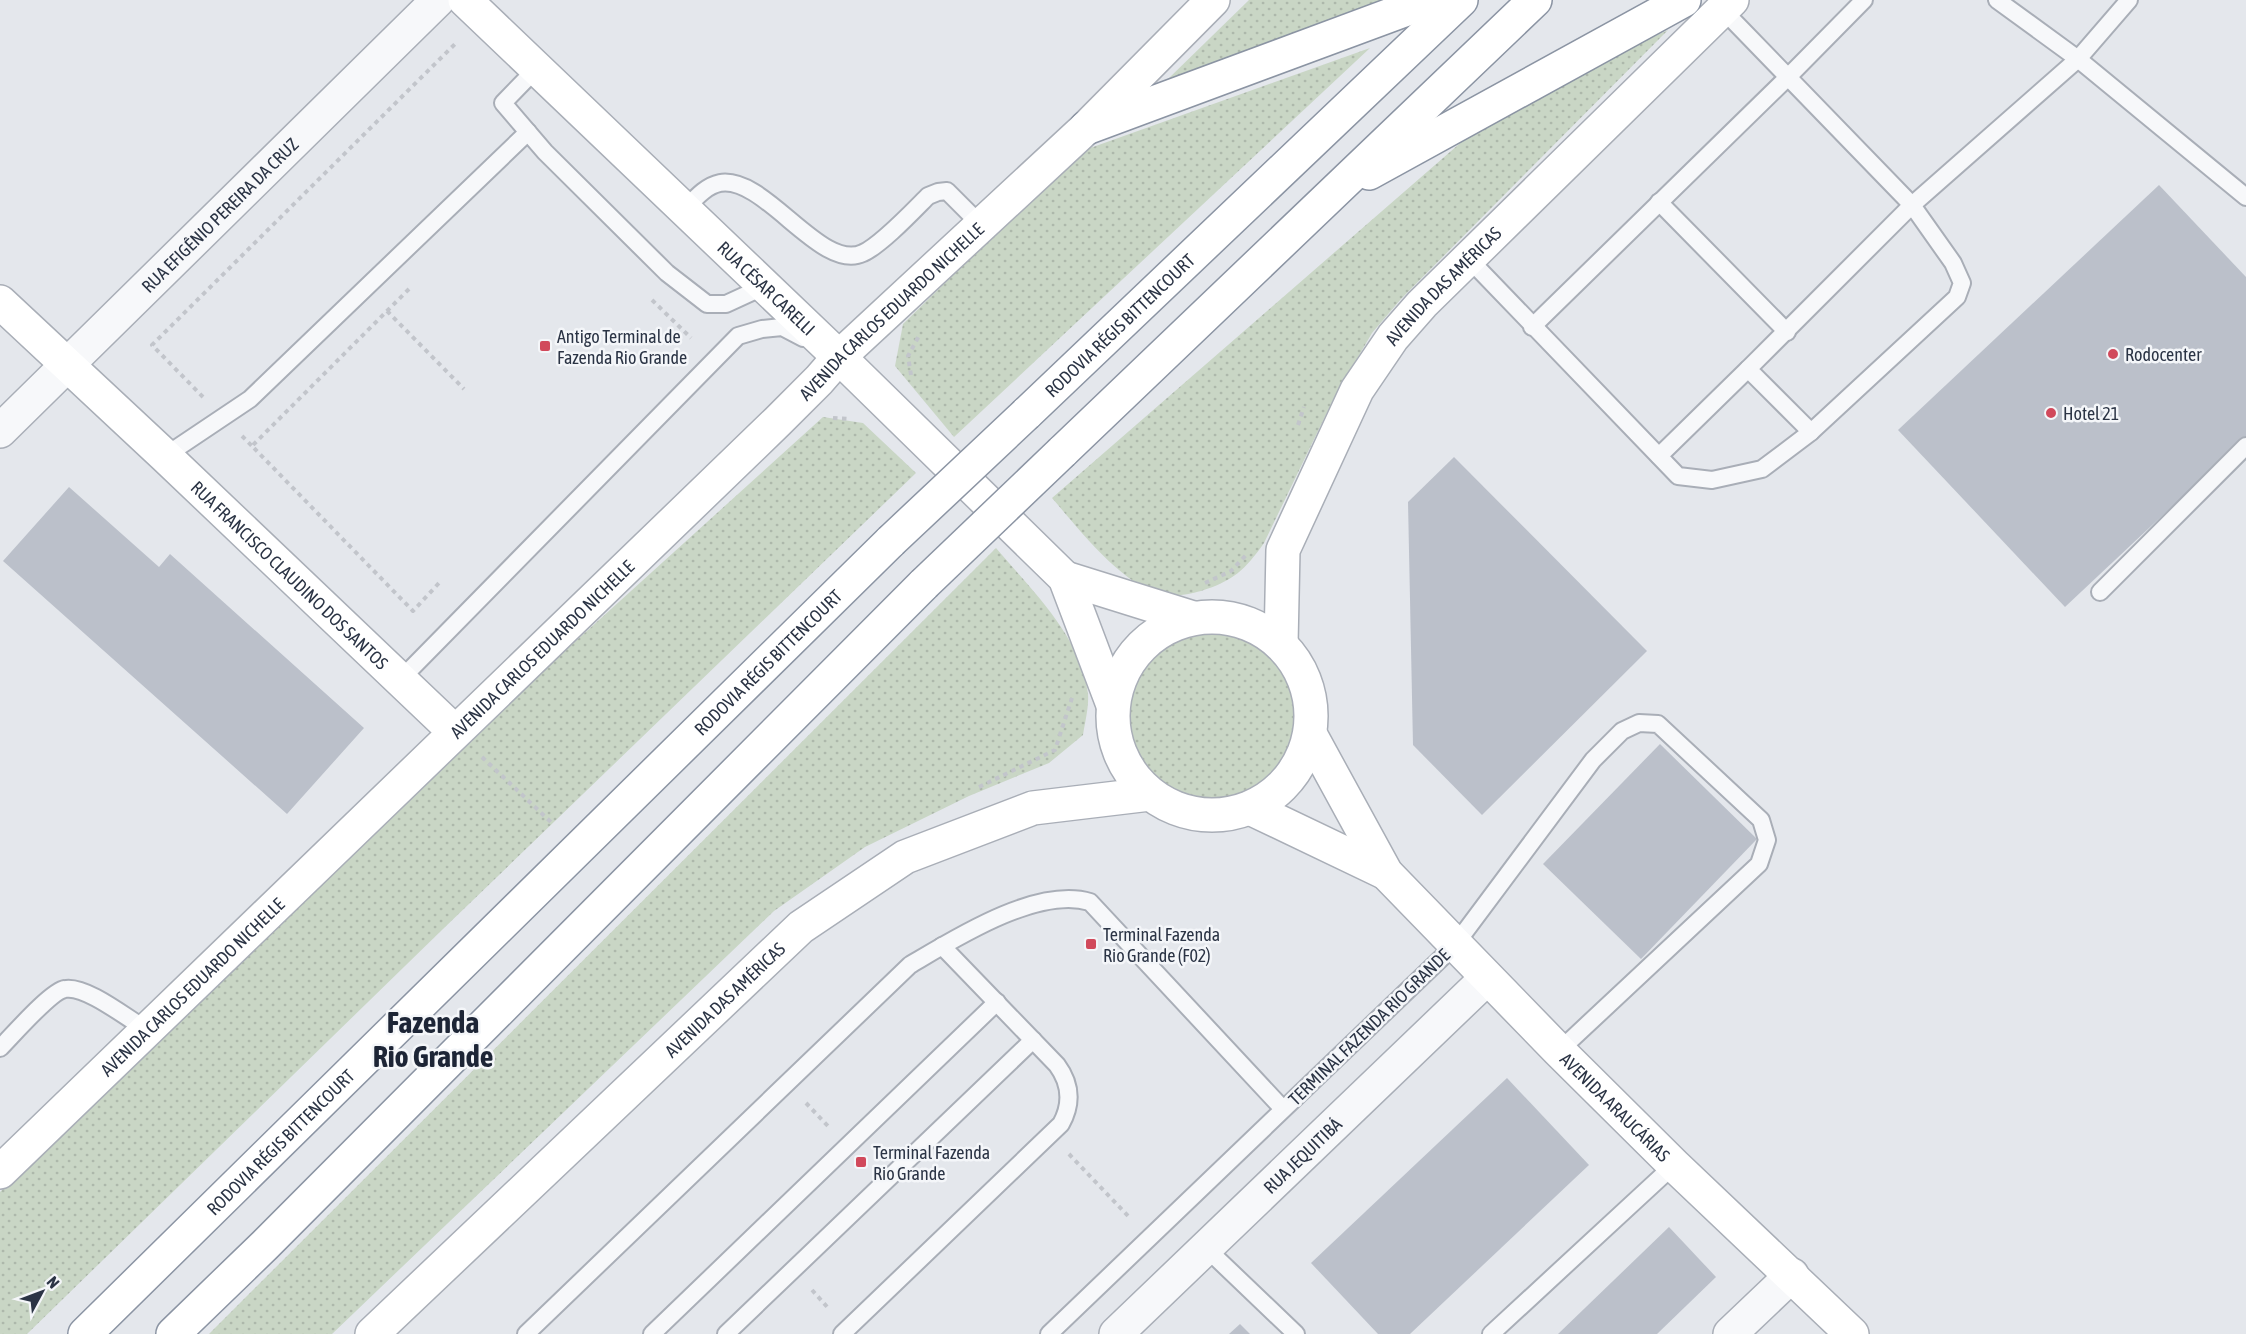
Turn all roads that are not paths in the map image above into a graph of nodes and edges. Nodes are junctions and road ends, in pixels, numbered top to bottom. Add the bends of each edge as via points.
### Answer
1 (438, 0) edge
2 (465, 0) edge
3 (1213, 0) edge
4 (1431, 0) edge
5 (1461, 0) edge
6 (1535, 0) edge
7 (1684, 0) edge
8 (1864, 0) edge
9 (1997, 0) edge
10 (2129, 0) edge
11 (1727, 5) edge
12 (2078, 59) junction
13 (537, 68) junction
14 (1787, 78) junction
15 (1086, 128) junction
16 (528, 132) junction
17 (1328, 196) junction
18 (2246, 197) edge
19 (1659, 202) junction
20 (1912, 205) junction
21 (684, 210) junction
22 (981, 225) junction
23 (1468, 258) junction
24 (763, 287) junction
25 (0, 302) edge
26 (1532, 327) junction
27 (1787, 332) junction
28 (838, 357) junction
29 (67, 365) junction
30 (1748, 369) junction
31 (0, 431) edge
32 (1811, 432) junction
33 (2246, 446) edge
34 (165, 456) junction
35 (1659, 456) junction
36 (1065, 578) junction
37 (2100, 592) dead end
38 (1193, 618) junction
39 (1281, 644) junction
40 (400, 680) junction
41 (1113, 705) junction
42 (455, 732) junction
43 (1310, 734) junction
44 (1150, 794) junction
45 (1250, 808) junction
46 (1386, 873) junction
47 (1455, 945) junction
48 (942, 946) junction
49 (1487, 978) junction
50 (997, 1002) junction
51 (147, 1030) junction
52 (1033, 1040) junction
53 (0, 1048) edge
54 (1559, 1051) junction
55 (1283, 1109) junction
56 (4, 1160) edge
57 (1674, 1165) junction
58 (1206, 1248) junction
59 (1792, 1275) junction
60 (845, 1331) edge
61 (85, 1334) edge
62 (173, 1334) edge
63 (372, 1334) edge
64 (526, 1334) edge
65 (652, 1334) edge
66 (726, 1334) edge
67 (1049, 1334) edge
68 (1116, 1334) edge
69 (1296, 1334) edge
70 (1491, 1334) edge
71 (1730, 1334) edge
72 (1852, 1334) edge

1 - 29 street, RUA EFIGÊNIO PEREIRA DA CRUZ
2 - 13 main road, RUA CÉSAR CARELLI
3 - 15 main road, AVENIDA CARLOS EDUARDO NICHELLE
4 - 15 main road
5 - 61 main road, RODOVIA RÉGIS BITTENCOURT, bridge via 891,541
6 - 17 main road
7 - 17 main road
8 - 14 lane
9 - 12 lane
10 - 12 lane
11 - 14 lane
11 - 23 main road, AVENIDA DAS AMÉRICAS
12 - 18 lane
12 - 20 lane
13 - 16 lane via 503,103
13 - 21 main road, RUA CÉSAR CARELLI
14 - 19 lane
14 - 20 lane
15 - 22 main road, AVENIDA CARLOS EDUARDO NICHELLE
16 - 24 lane via 667,273 707,304 726,304
16 - 34 lane via 250,399
17 - 62 main road, bridge via 924,584
19 - 26 lane
19 - 27 lane
20 - 27 lane
20 - 32 lane via 1953,263 1962,283 1957,297
21 - 22 lane via 705,190 722,183 739,186 758,195 830,252 846,256 862,254 928,196 938,192 947,191
21 - 24 main road, RUA CÉSAR CARELLI
22 - 28 main road, AVENIDA CARLOS EDUARDO NICHELLE
23 - 26 lane
23 - 39 main road, AVENIDA DAS AMÉRICAS via 1394,337 1357,390 1282,550
24 - 28 main road, RUA CÉSAR CARELLI
25 - 29 main road, RUA FRANCISCO CLAUDINO DOS SANTOS
26 - 35 lane
27 - 30 lane
28 - 36 main road, RUA CÉSAR CARELLI
28 - 40 lane via 782,327 738,336
28 - 42 main road, AVENIDA CARLOS EDUARDO NICHELLE via 778,421
29 - 31 street, RUA EFIGÊNIO PEREIRA DA CRUZ
29 - 34 main road, RUA FRANCISCO CLAUDINO DOS SANTOS
30 - 32 lane
30 - 35 lane
32 - 35 lane via 1762,469 1712,480 1678,476
33 - 37 lane
34 - 40 main road, RUA FRANCISCO CLAUDINO DOS SANTOS
36 - 38 main road, RUA CÉSAR CARELLI
36 - 41 main road, RUA CÉSAR CARELLI
38 - 39 main road via 1225,617 1254,626
38 - 41 main road via 1164,629 1138,648 1121,675
39 - 43 main road via 1300,670 1310,701
40 - 42 main road, RUA FRANCISCO CLAUDINO DOS SANTOS
41 - 44 main road via 1115,738 1128,769
42 - 51 main road, AVENIDA CARLOS EDUARDO NICHELLE
43 - 45 main road via 1299,765 1278,790
43 - 46 main road, AVENIDA ARAUCÁRIAS
44 - 45 main road via 1181,811 1216,815
44 - 63 main road, AVENIDA DAS AMÉRICAS via 1033,808 905,857 801,927
45 - 46 main road, AVENIDA ARAUCÁRIAS
46 - 47 main road, AVENIDA ARAUCÁRIAS
47 - 49 main road, AVENIDA ARAUCÁRIAS
47 - 54 lane, TERMINAL FAZENDA RIO GRANDE via 1593,760 1622,730 1639,723 1658,724 1761,820 1767,840 1759,864
47 - 55 lane, TERMINAL FAZENDA RIO GRANDE
48 - 50 lane
48 - 55 lane, TERMINAL FAZENDA RIO GRANDE via 963,933 1035,904 1077,898 1090,902
48 - 64 lane, TERMINAL FAZENDA RIO GRANDE via 910,965
49 - 54 main road, AVENIDA ARAUCÁRIAS
49 - 58 street, RUA JEQUITIBÁ
50 - 52 lane
50 - 65 lane
51 - 53 lane via 81,989 64,989 53,995
51 - 56 main road, AVENIDA CARLOS EDUARDO NICHELLE
52 - 60 lane via 1061,1071 1068,1090 1064,1119
52 - 66 lane
54 - 57 main road, AVENIDA ARAUCÁRIAS
55 - 67 lane, TERMINAL FAZENDA RIO GRANDE
57 - 59 main road, AVENIDA ARAUCÁRIAS
57 - 70 lane
58 - 68 street, RUA JEQUITIBÁ
58 - 69 lane
59 - 71 street
59 - 72 main road, AVENIDA ARAUCÁRIAS

